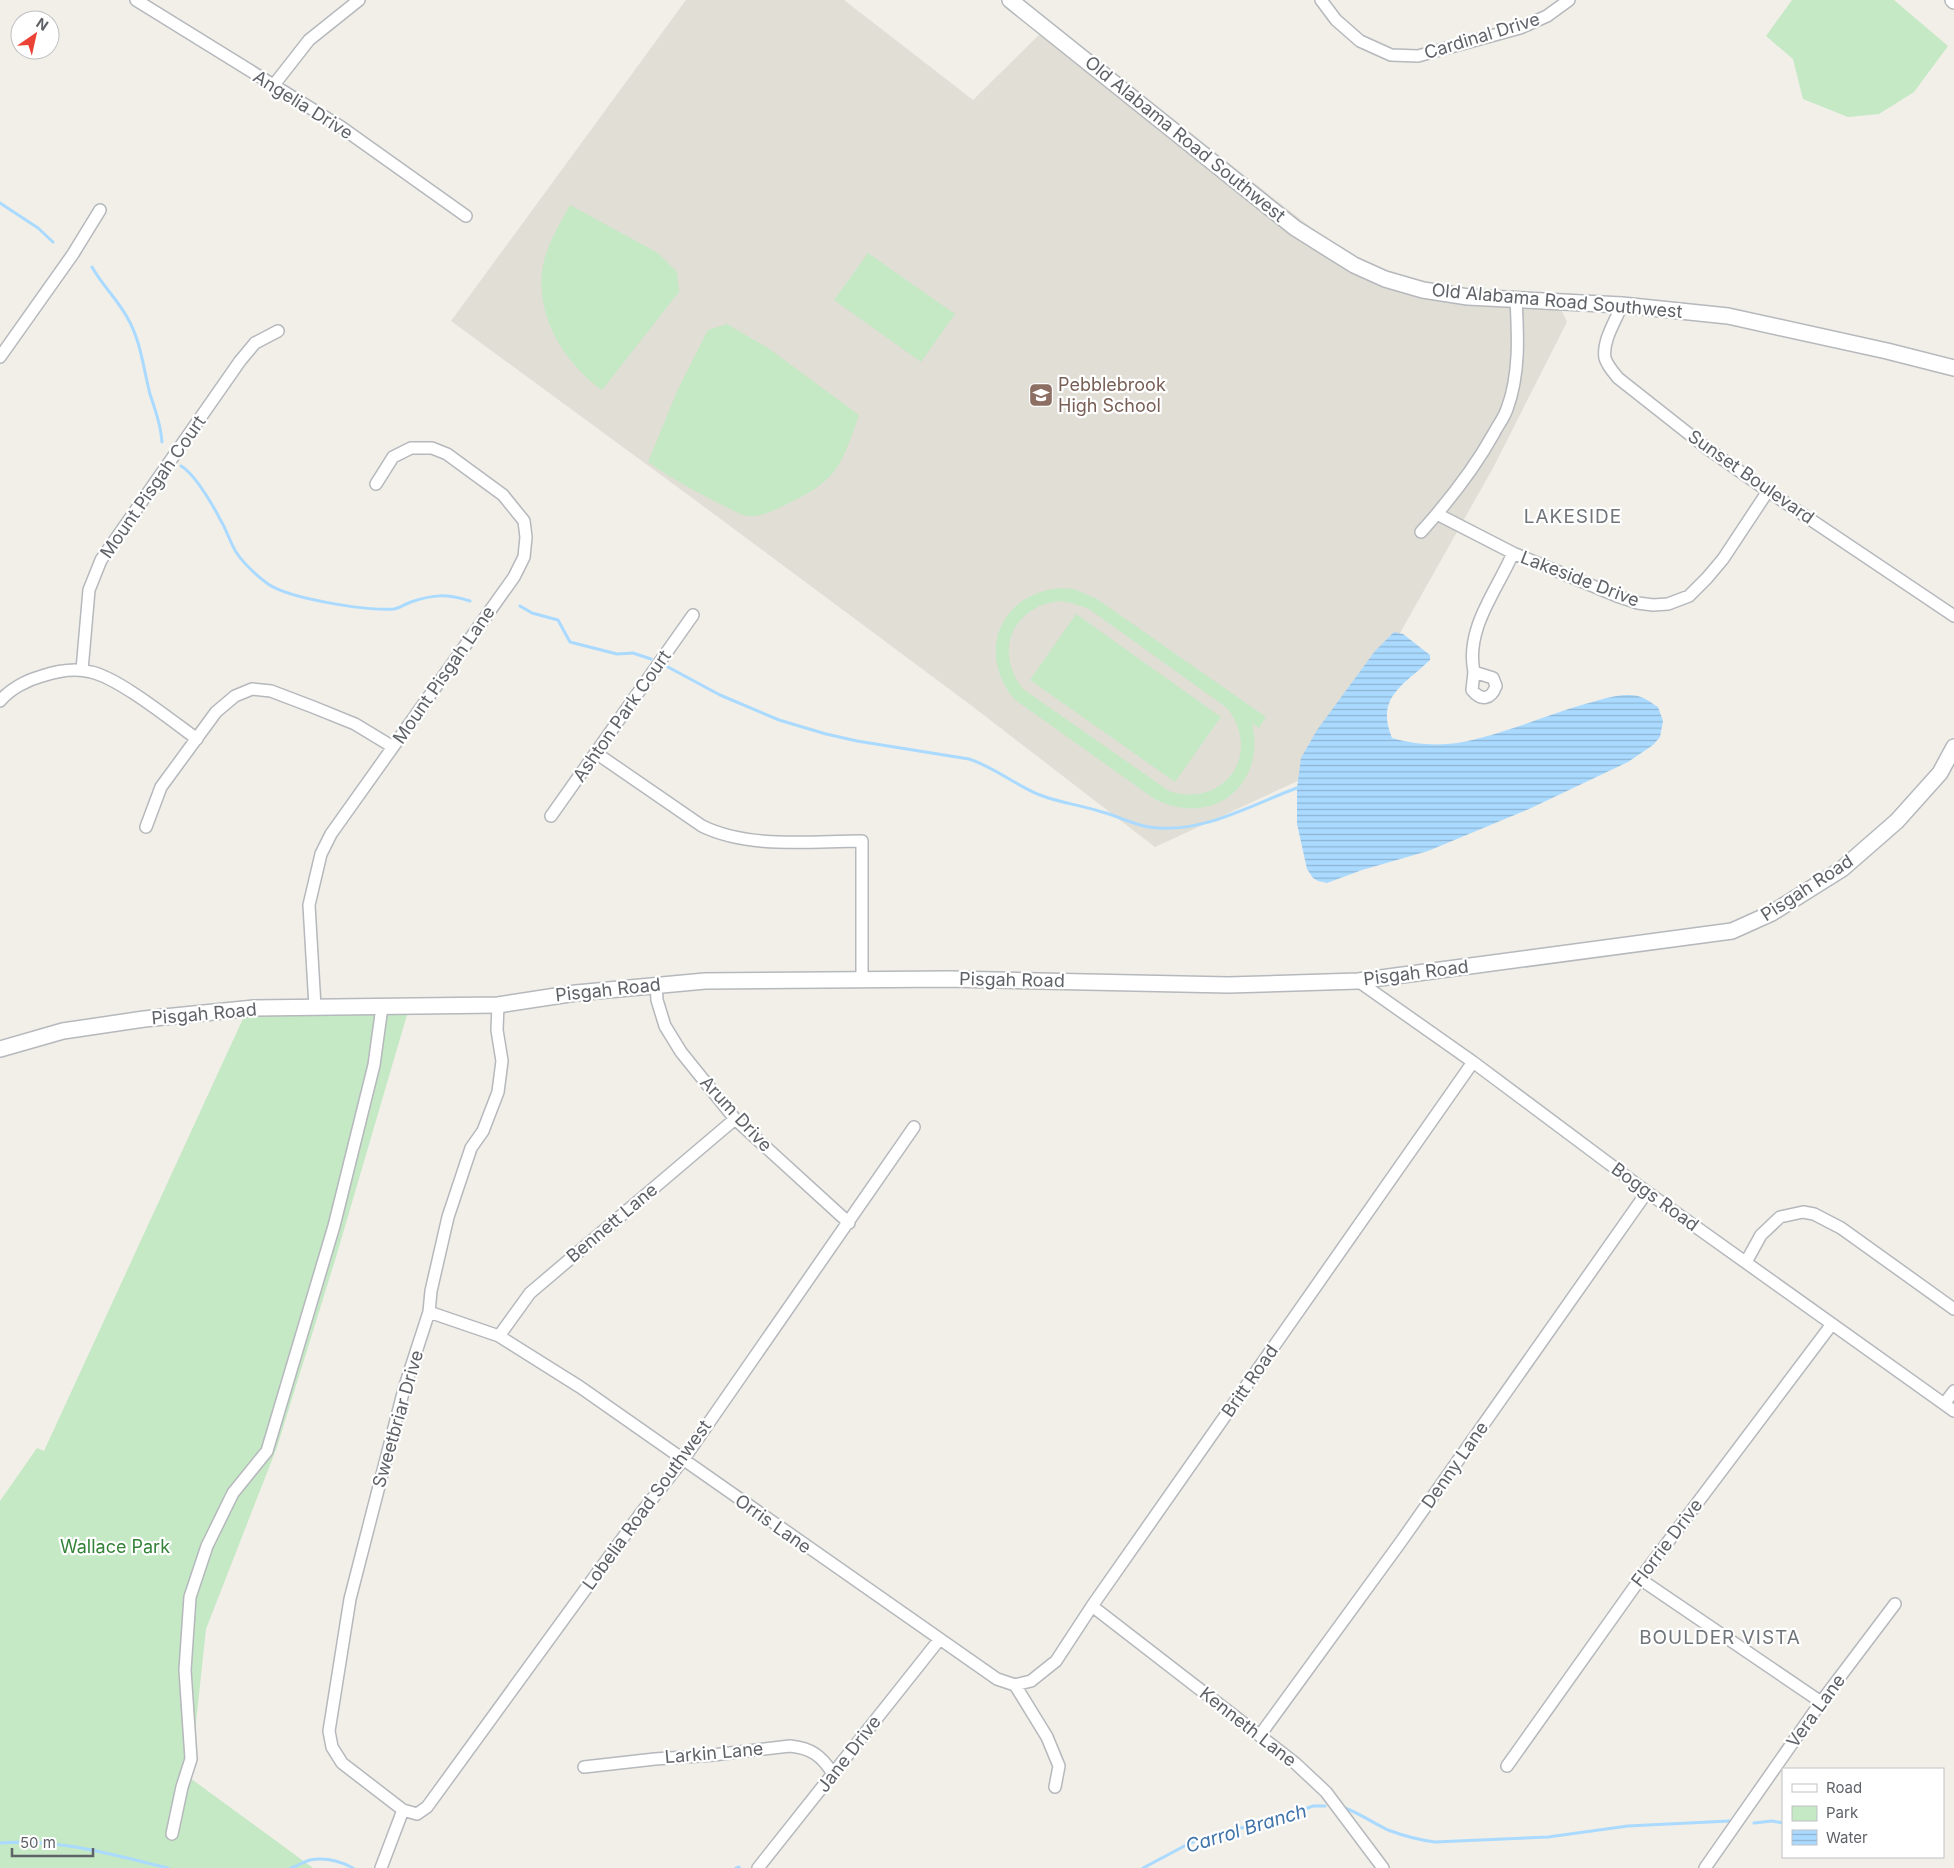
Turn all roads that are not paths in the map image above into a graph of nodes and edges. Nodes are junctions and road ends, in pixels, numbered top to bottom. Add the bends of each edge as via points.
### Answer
1 (136, 0) edge
2 (359, 0) edge
3 (1010, 0) edge
4 (1321, 0) edge
5 (1569, 0) edge
6 (273, 86) junction
7 (100, 210) dead end
8 (466, 216) dead end
9 (1516, 299) junction
10 (1622, 305) junction
11 (278, 331) dead end
12 (0, 356) edge
13 (1954, 368) edge
14 (376, 484) dead end
15 (1768, 491) junction
16 (1437, 514) junction
17 (1421, 532) dead end
18 (1513, 553) junction
19 (693, 615) dead end
20 (1954, 616) edge
21 (82, 670) junction
22 (1474, 672) dead end
23 (0, 701) edge
24 (197, 740) junction
25 (393, 747) junction
26 (1954, 747) edge
27 (596, 753) junction
28 (551, 816) dead end
29 (146, 827) dead end
30 (862, 979) junction
31 (1358, 981) junction
32 (656, 984) junction
33 (498, 1005) junction
34 (315, 1007) junction
35 (382, 1007) junction
36 (0, 1049) edge
37 (1473, 1062) junction
38 (735, 1119) junction
39 (914, 1127) dead end
40 (1647, 1192) junction
41 (849, 1223) junction
42 (1746, 1262) junction
43 (1954, 1310) edge
44 (429, 1312) junction
45 (1832, 1324) junction
46 (499, 1336) junction
47 (1954, 1391) edge
48 (1944, 1404) junction
49 (1954, 1411) edge
50 (682, 1460) junction
51 (1640, 1579) junction
52 (1895, 1604) dead end
53 (1092, 1606) junction
54 (938, 1640) junction
55 (1015, 1685) junction
56 (1821, 1702) junction
57 (1260, 1735) junction
58 (1507, 1766) dead end
59 (584, 1768) dead end
60 (833, 1774) junction
61 (1055, 1787) dead end
62 (403, 1810) junction
63 (172, 1834) dead end
64 (381, 1868) edge
65 (758, 1868) edge
66 (1383, 1868) edge
67 (1705, 1868) edge

1 - 6 street, Angelia Drive
2 - 6 street via 309,40
3 - 9 street, Old Alabama Road Southwest via 1291,224 1354,265 1385,279 1423,290 1468,297
4 - 5 street, Cardinal Drive via 1336,20 1360,41 1391,55 1418,56 1520,28 1547,16
6 - 8 street, Angelia Drive via 341,127
7 - 12 street via 73,254
9 - 10 street, Old Alabama Road Southwest
9 - 16 street via 1519,344 1506,410 1486,447
10 - 13 street, Old Alabama Road Southwest via 1728,316
10 - 15 street, Sunset Boulevard via 1605,348 1608,366 1618,378 1708,449
11 - 21 street, Mount Pisgah Court via 255,343 240,361 101,560 88,590
14 - 25 street, Mount Pisgah Lane via 393,457 411,448 432,448 447,454 503,495 524,521 526,537 524,557 514,577
15 - 18 street, Lakeside Drive via 1723,559 1689,596 1676,602 1638,603
15 - 20 street, Sunset Boulevard
16 - 17 street
16 - 18 street, Lakeside Drive
18 - 22 street via 1480,620 1472,652
19 - 27 street, Ashton Park Court
21 - 23 street via 34,678 16,687
21 - 24 street via 119,684
24 - 25 street via 216,712 236,696 252,689 271,691 313,706 355,724
24 - 29 street via 161,786
25 - 34 street, Mount Pisgah Lane via 321,854 309,905
26 - 31 street, Pisgah Road via 1940,774 1897,821 1842,869 1772,913 1732,931
27 - 28 street, Ashton Park Court
27 - 30 street via 702,826 720,834 751,841 862,841
30 - 31 street, Pisgah Road via 1228,985
30 - 32 street, Pisgah Road
31 - 37 street, Boggs Road
32 - 33 street, Pisgah Road via 576,992
32 - 38 street, Arum Drive via 657,1000 666,1026 680,1052
33 - 35 street, Pisgah Road
33 - 44 street, Sweetbriar Drive via 497,1030 502,1061 498,1092 483,1131 471,1148 448,1217
34 - 35 street, Pisgah Road
34 - 36 street, Pisgah Road via 254,1008 144,1019 63,1031
35 - 63 street via 374,1065 334,1226 267,1452 233,1493 207,1546 190,1597 185,1670 191,1759
37 - 40 street, Boggs Road
37 - 53 street, Britt Road
38 - 41 street, Arum Drive
38 - 46 street, Bennett Lane via 530,1293
39 - 41 street, Lobelia Road Southwest
40 - 42 street, Boggs Road
40 - 57 street, Denny Lane via 1400,1543
41 - 50 street, Lobelia Road Southwest
42 - 43 street via 1761,1235 1780,1217 1803,1212 1814,1214 1841,1228
42 - 45 street, Boggs Road
44 - 46 street, Orris Lane
44 - 62 street, Sweetbriar Drive via 404,1389 350,1599 329,1731 332,1747 342,1763
45 - 48 street, Boggs Road
45 - 51 street, Florrie Drive
46 - 50 street, Orris Lane via 580,1387
47 - 48 street
48 - 49 street, Boggs Road
50 - 54 street, Orris Lane
50 - 62 street, Lobelia Road Southwest via 427,1807 417,1814
51 - 56 street
51 - 58 street, Florrie Drive
52 - 56 street, Vera Lane
53 - 55 street, Britt Road via 1056,1661 1032,1681
53 - 57 street, Kenneth Lane
54 - 55 street, Orris Lane via 997,1679
54 - 60 street, Jane Drive
55 - 61 street via 1047,1737 1059,1766
56 - 67 street, Vera Lane
57 - 66 street, Kenneth Lane via 1326,1792
59 - 60 street, Larkin Lane via 654,1758 790,1746 818,1754
60 - 65 street, Jane Drive
62 - 64 street

